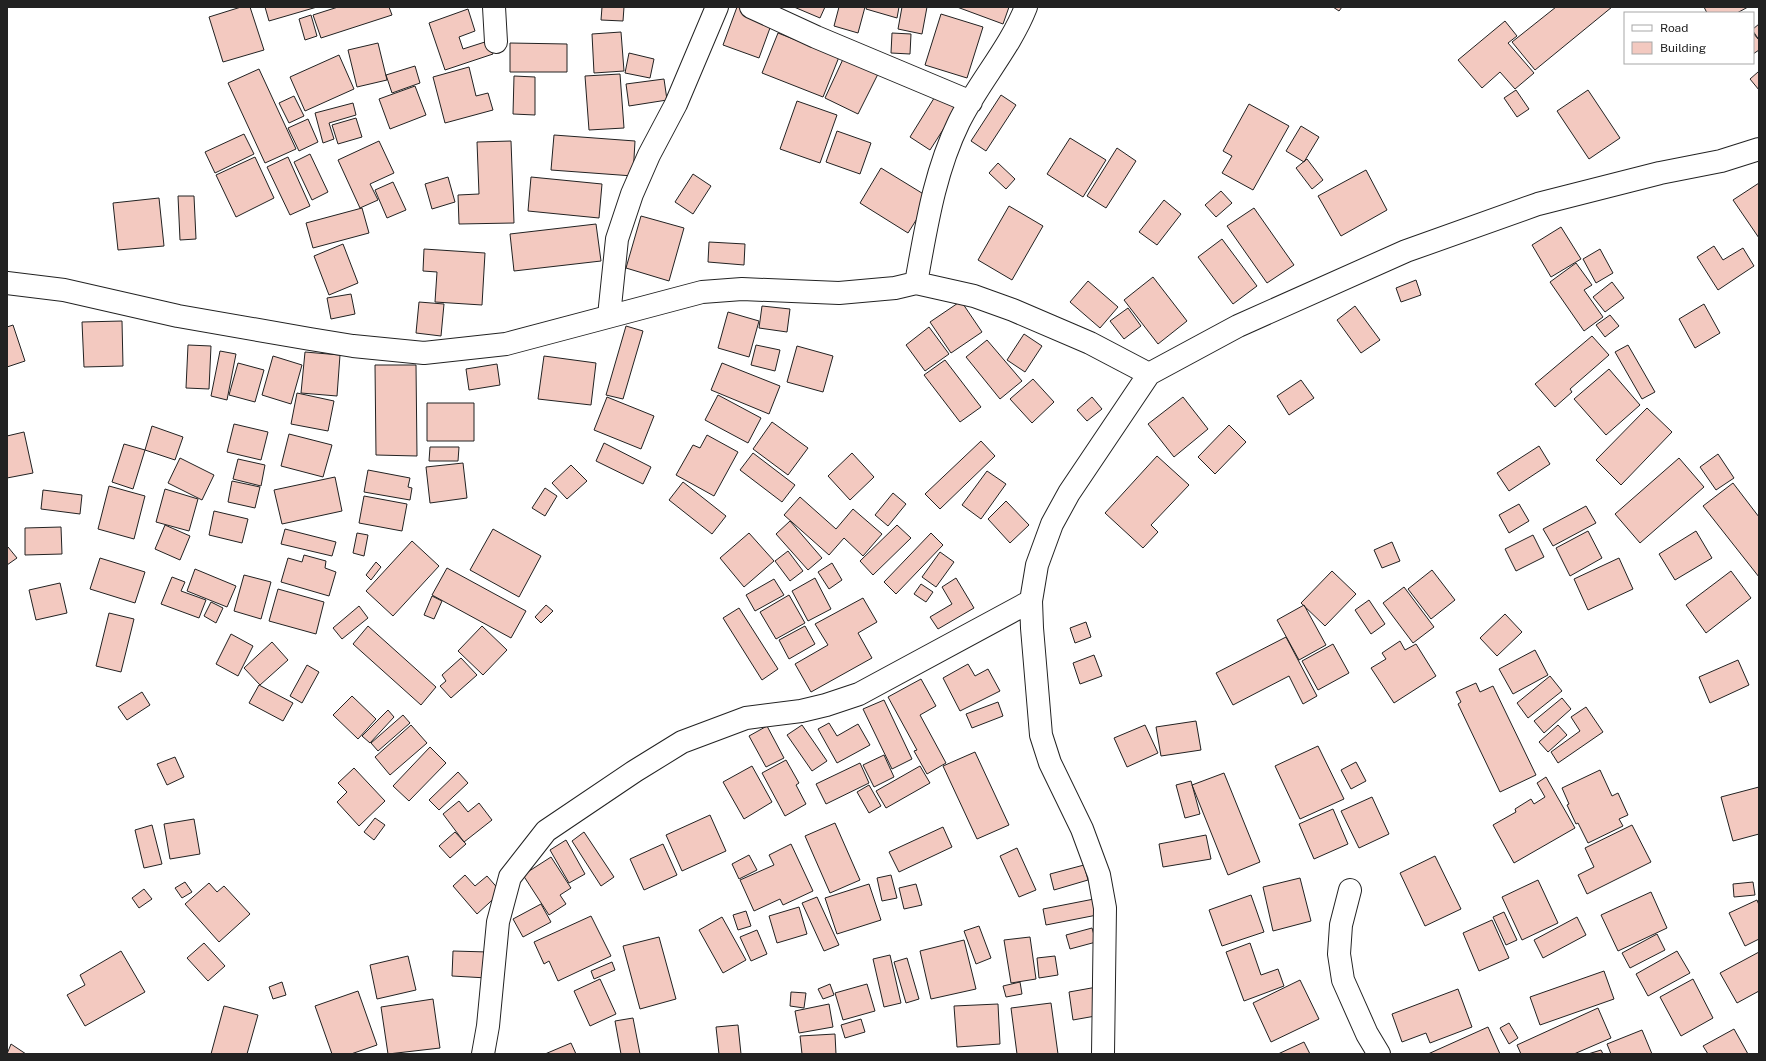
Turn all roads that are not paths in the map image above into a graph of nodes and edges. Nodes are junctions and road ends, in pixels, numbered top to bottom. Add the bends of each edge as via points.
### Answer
1 (494, 7) edge
2 (717, 7) edge
3 (751, 7) edge
4 (1026, 7) edge
5 (496, 42) dead end
6 (971, 102) junction
7 (1759, 149) edge
8 (7, 283) edge
9 (916, 283) junction
10 (609, 316) junction
11 (1149, 374) junction
12 (1031, 601) junction
13 (1350, 890) dead end
14 (483, 1054) edge
15 (1103, 1054) edge
16 (1379, 1054) edge

1 - 5 street
2 - 10 street via 676,104 632,194 617,239
3 - 6 street
4 - 6 street
6 - 9 street via 959,122 934,187
7 - 11 street via 1721,161 1538,204 1406,251 1238,326
8 - 10 street via 64,290 178,316 310,339 424,353 506,344
9 - 10 street via 894,288 839,293 742,289 702,292
9 - 11 street via 974,296 1013,310 1090,343
11 - 12 street via 1069,493 1052,524 1037,565
12 - 14 street via 859,694 801,711 746,718 682,742 546,831 510,877 498,922
12 - 15 street via 1040,735 1050,763 1082,829 1099,875 1105,908
13 - 16 street via 1341,924 1340,954 1343,980 1367,1034

